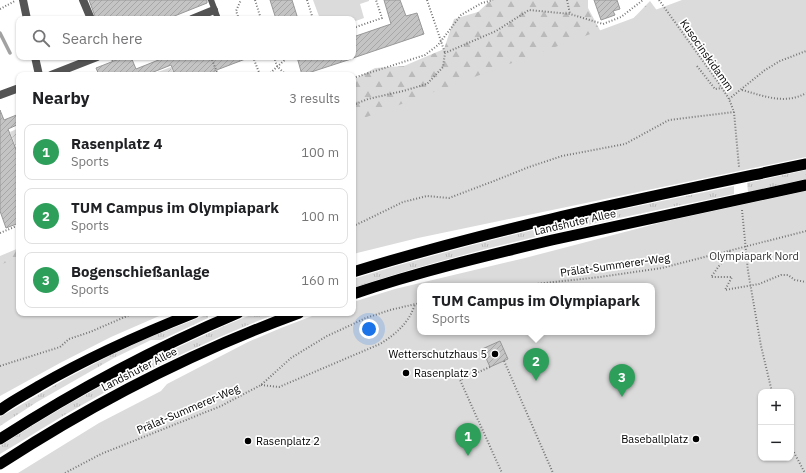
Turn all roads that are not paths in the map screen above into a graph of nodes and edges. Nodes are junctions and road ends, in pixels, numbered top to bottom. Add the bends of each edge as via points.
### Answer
1 (23, 0) edge
2 (83, 0) edge
3 (211, 0) edge
4 (214, 10) junction
5 (26, 16) edge
6 (90, 16) edge
7 (199, 16) edge
8 (217, 16) edge
9 (36, 60) edge
10 (88, 60) edge
11 (38, 72) edge
12 (58, 72) edge
13 (16, 89) edge
14 (0, 95) edge
15 (806, 164) edge
16 (806, 185) edge
17 (356, 271) edge
18 (356, 293) edge
19 (186, 316) edge
20 (231, 316) edge
21 (290, 316) edge
22 (2, 408) edge
23 (0, 438) edge
24 (0, 464) edge

1 - 5 street
2 - 6 street
3 - 4 lane
4 - 7 street
4 - 8 lane
9 - 11 street
10 - 12 street
13 - 14 street
15 - 17 highway, Landshuter Allee via 510,228
16 - 18 highway, Landshuter Allee via 515,249
19 - 22 highway via 90,358
20 - 23 highway, Landshuter Allee via 156,349 70,395
21 - 24 highway, Landshuter Allee via 165,369 68,422

